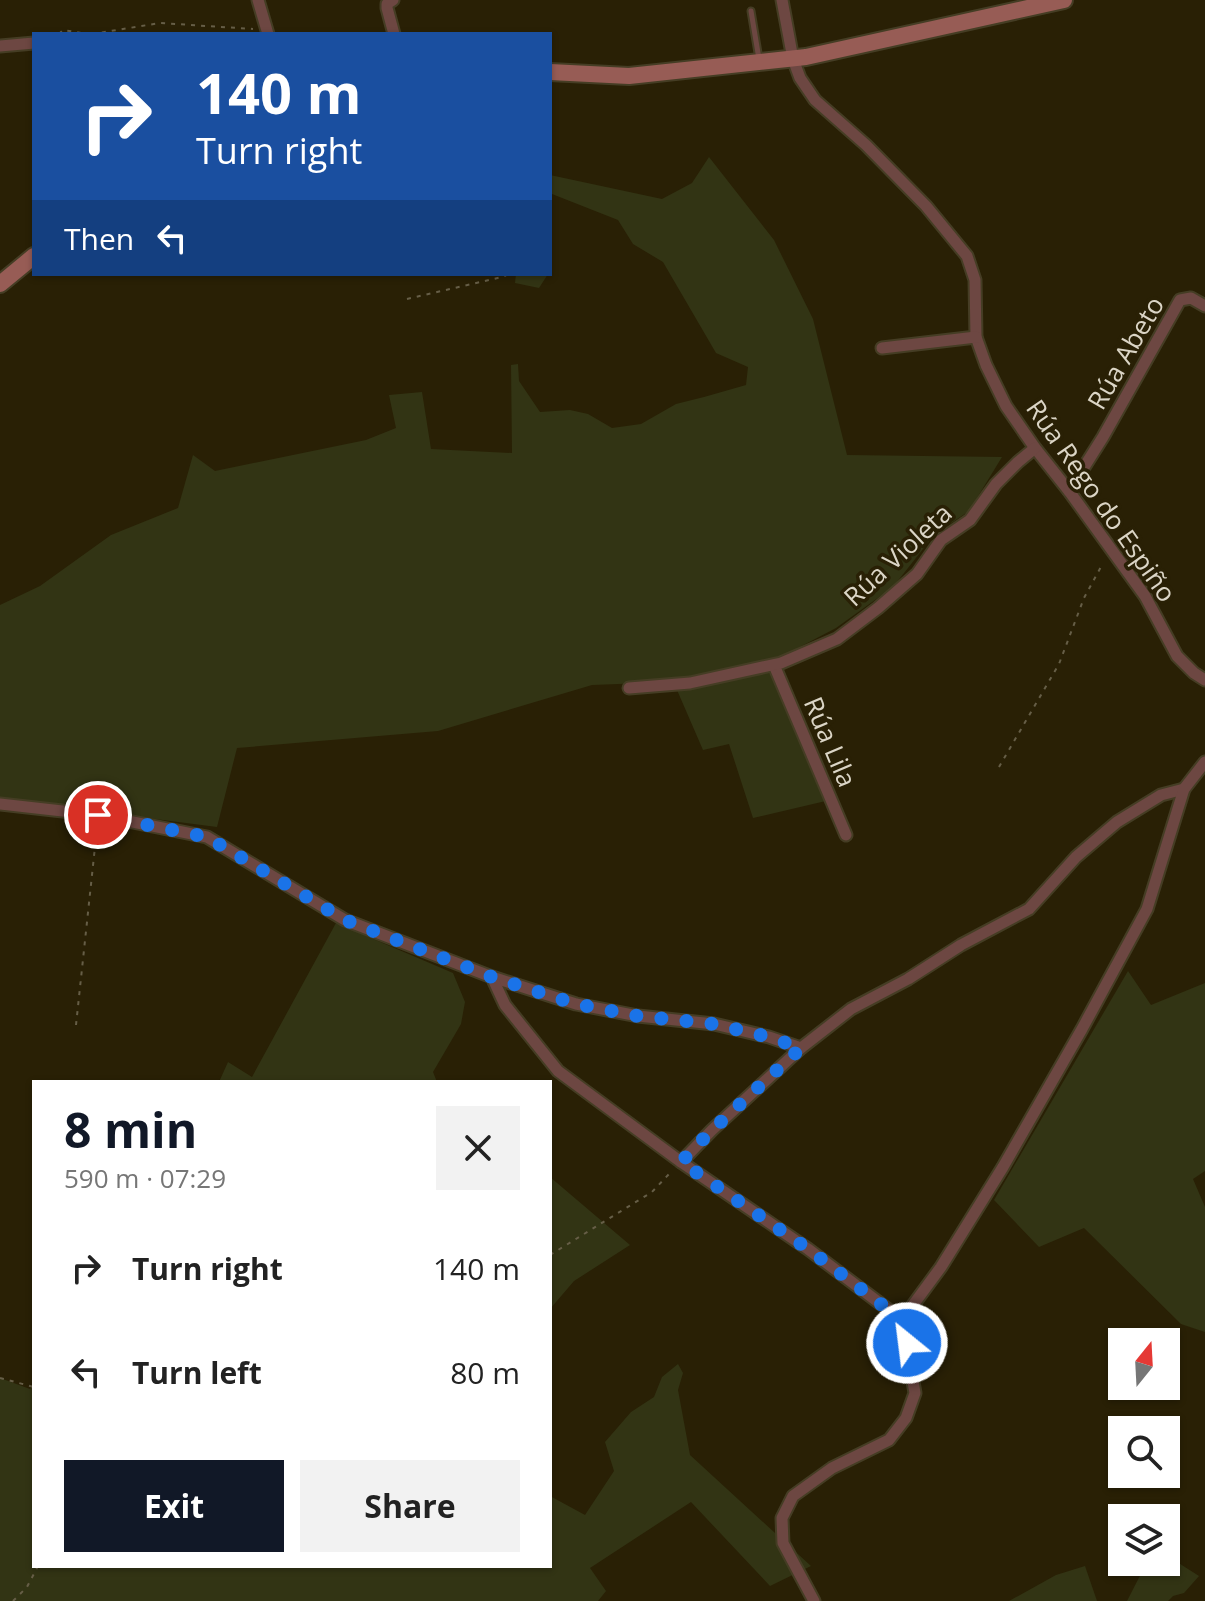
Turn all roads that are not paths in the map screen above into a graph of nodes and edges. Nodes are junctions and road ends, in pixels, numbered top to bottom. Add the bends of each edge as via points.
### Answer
1 (258, 0) edge
2 (393, 0) edge
3 (782, 0) edge
4 (1064, 0) edge
5 (751, 11) dead end
6 (267, 30) edge
7 (393, 32) edge
8 (32, 43) edge
9 (0, 46) edge
10 (793, 59) junction
11 (760, 64) junction
12 (552, 72) edge
13 (32, 258) edge
14 (0, 284) edge
15 (1205, 306) edge
16 (976, 337) junction
17 (882, 348) dead end
18 (1035, 448) junction
19 (1069, 491) junction
20 (774, 665) junction
21 (1205, 680) edge
22 (629, 688) dead end
23 (1205, 762) edge
24 (1184, 789) junction
25 (0, 804) edge
26 (846, 835) dead end
27 (492, 977) junction
28 (801, 1048) junction
29 (681, 1162) junction
30 (902, 1320) junction
31 (814, 1601) edge

1 - 6 street
2 - 7 street via 387,8
3 - 10 street, Rúa Rego do Espiño
4 - 10 main road
5 - 11 lane
8 - 9 street
10 - 11 main road
10 - 16 street, Rúa Rego do Espiño via 815,100 926,206 967,256 975,280
11 - 12 main road via 629,76
13 - 14 main road
15 - 19 street, Rúa Abeto via 1191,298 1180,300
16 - 17 street
16 - 18 street, Rúa Rego do Espiño via 1006,406
18 - 19 street, Rúa Rego do Espiño
18 - 20 street, Rúa Violeta via 996,484 970,520 941,540 917,574 878,608 837,639
19 - 21 street, Rúa Rego do Espiño via 1145,596 1177,656
20 - 22 street, Rúa Violeta via 690,683
20 - 26 street, Rúa Lila
23 - 24 street
24 - 28 street via 1161,795 1117,822 1029,909 851,1009
24 - 30 street via 1147,909 1003,1167
25 - 27 street via 98,815 207,837 345,920
27 - 28 street via 576,1004 714,1024
27 - 29 street via 505,1005 558,1071
28 - 29 street
29 - 30 street
30 - 31 street via 915,1393 906,1418 889,1440 832,1468 793,1496 782,1518 783,1543

